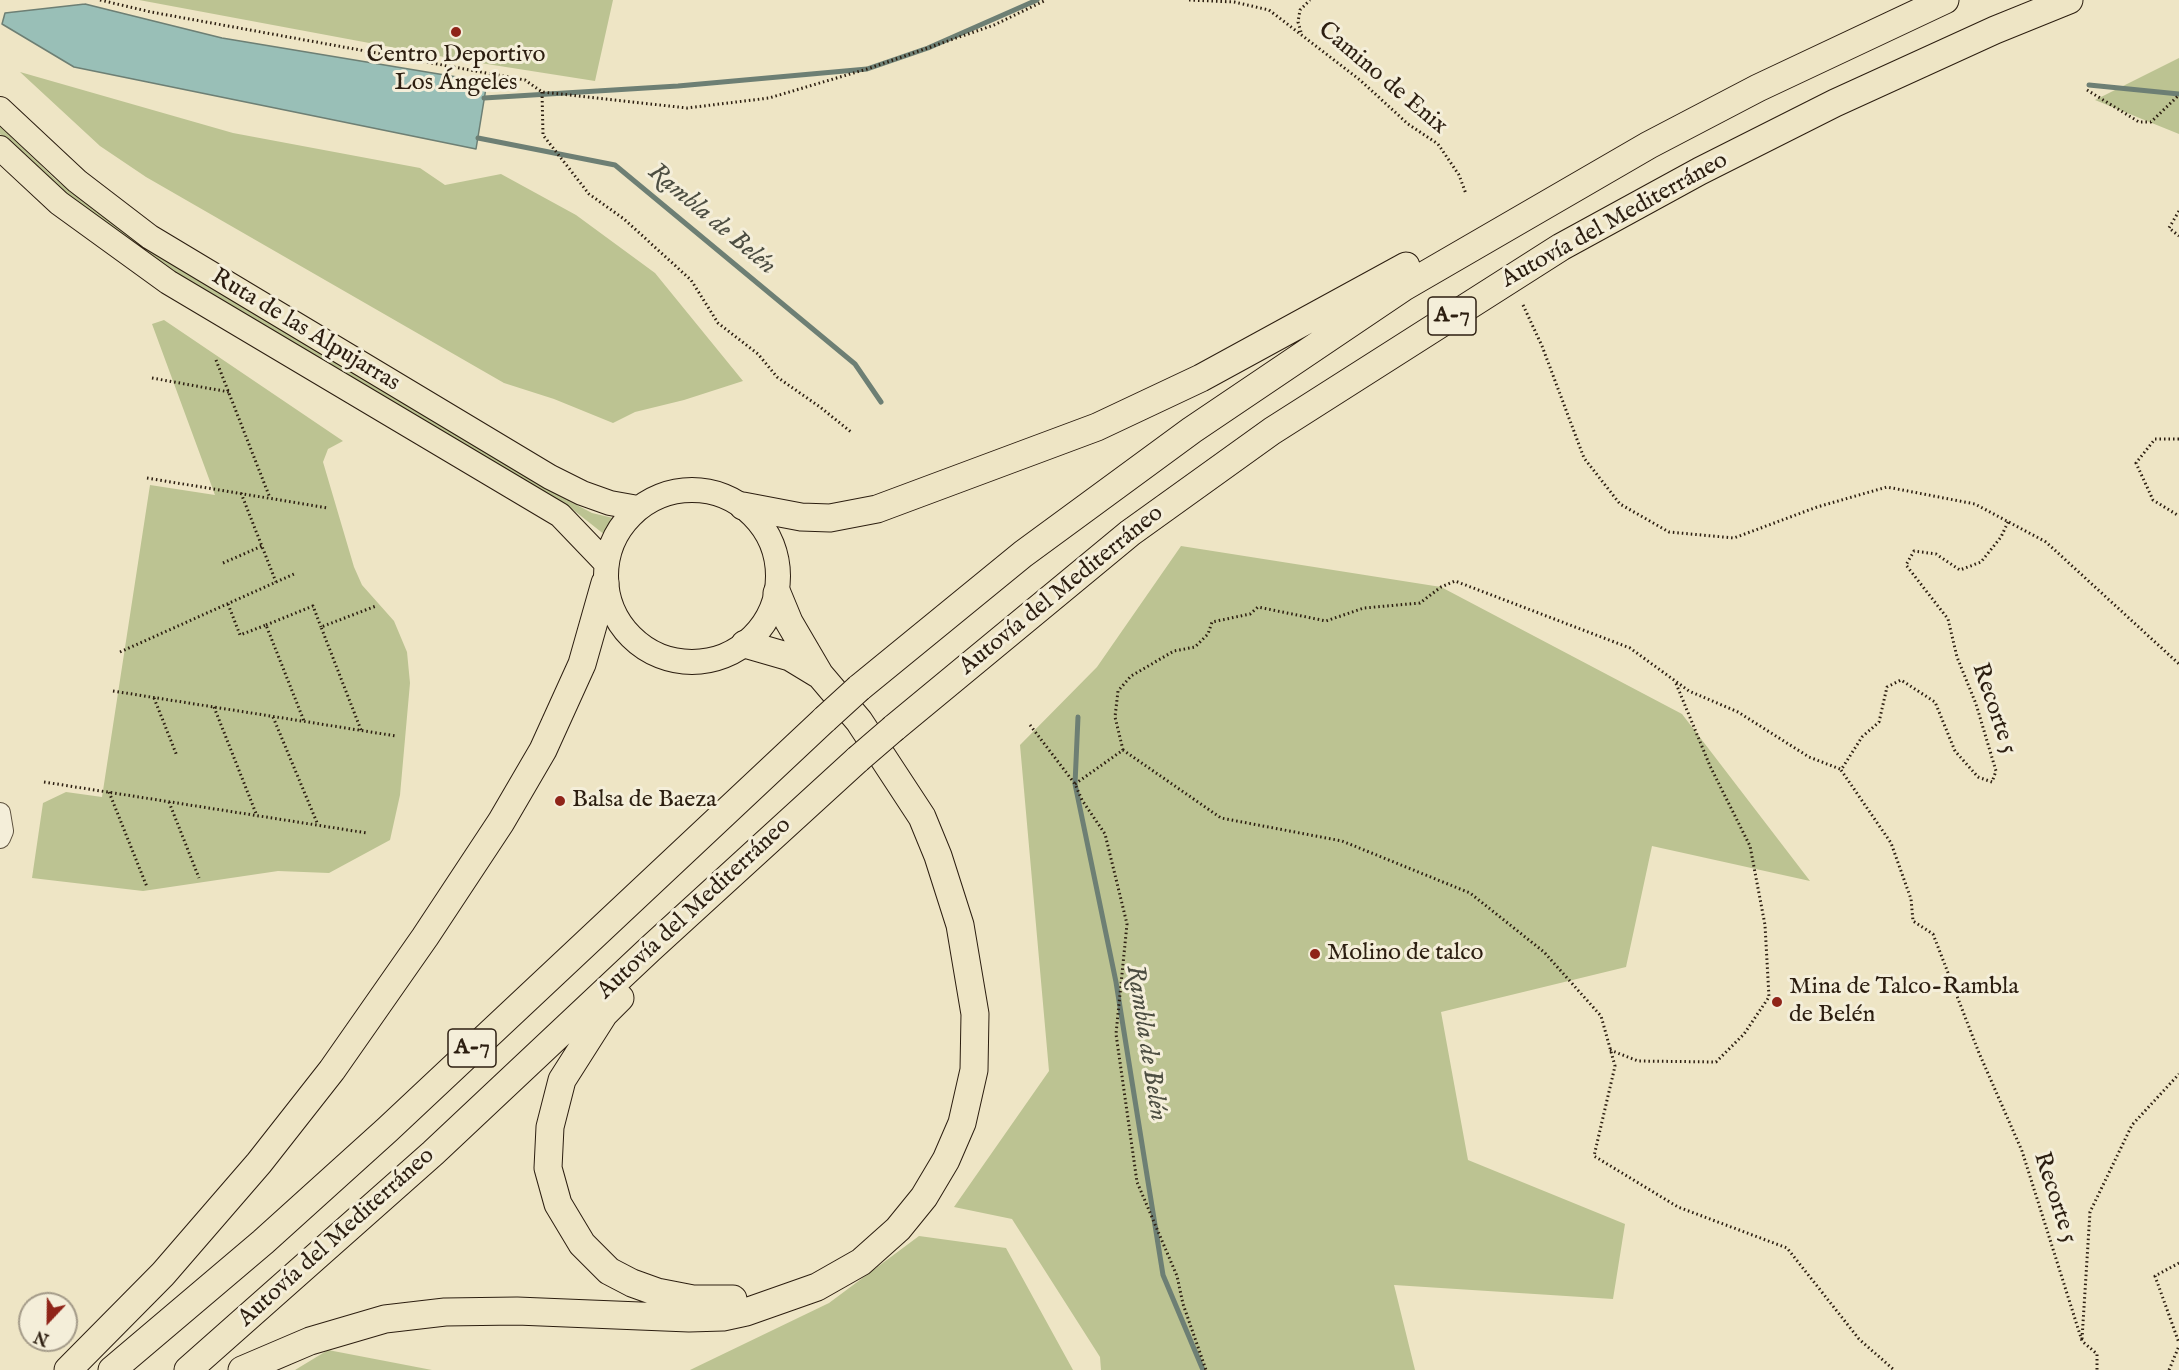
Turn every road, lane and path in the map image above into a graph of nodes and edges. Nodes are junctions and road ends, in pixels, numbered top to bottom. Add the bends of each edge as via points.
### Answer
1 (100, 0) edge
2 (1046, 0) edge
3 (1188, 0) edge
4 (1310, 0) edge
5 (1945, 0) edge
6 (2069, 0) edge
7 (1302, 34) junction
8 (2087, 90) dead end
9 (542, 92) junction
10 (2179, 95) edge
11 (0, 109) edge
12 (0, 148) edge
13 (1466, 194) dead end
14 (2179, 211) edge
15 (1509, 224) junction
16 (2179, 236) edge
17 (1524, 305) dead end
18 (216, 360) dead end
19 (152, 378) dead end
20 (229, 392) junction
21 (851, 432) dead end
22 (2179, 439) edge
23 (147, 478) dead end
24 (241, 493) junction
25 (270, 498) junction
26 (743, 506) junction
27 (328, 508) dead end
28 (638, 508) junction
29 (2179, 516) edge
30 (2008, 522) junction
31 (262, 546) junction
32 (223, 563) dead end
33 (606, 573) junction
34 (294, 574) dead end
35 (276, 582) junction
36 (777, 593) junction
37 (228, 604) junction
38 (376, 606) dead end
39 (266, 625) junction
40 (321, 627) junction
41 (745, 644) junction
42 (120, 652) dead end
43 (2179, 664) edge
44 (820, 675) junction
45 (1675, 681) junction
46 (113, 691) dead end
47 (154, 698) junction
48 (214, 707) junction
49 (273, 717) junction
50 (304, 722) junction
51 (1030, 725) dead end
52 (361, 730) junction
53 (396, 736) dead end
54 (1123, 750) junction
55 (177, 756) dead end
56 (1841, 770) junction
57 (44, 782) dead end
58 (1075, 784) junction
59 (109, 792) junction
60 (169, 801) junction
61 (0, 813) edge
62 (257, 816) junction
63 (318, 825) junction
64 (367, 833) dead end
65 (0, 838) edge
66 (199, 878) dead end
67 (147, 887) dead end
68 (650, 949) junction
69 (1610, 1050) junction
70 (2179, 1074) edge
71 (2179, 1263) edge
72 (779, 1300) junction
73 (2082, 1341) junction
74 (2179, 1344) edge
75 (68, 1370) edge
76 (112, 1370) edge
77 (188, 1370) edge
78 (242, 1370) edge
79 (1206, 1370) edge
80 (1894, 1370) edge
81 (2097, 1370) edge
82 (2169, 1370) edge

1 - 9 path via 525,80
2 - 9 path via 983,29 768,98 687,108
3 - 7 path, Camino de Enix via 1234,2 1269,10
4 - 7 path via 1300,10
5 - 15 highway, Autovía del Mediterráneo / A-7 via 1758,88
6 - 68 highway, Autovía del Mediterráneo / A-7, bridge via 1834,103 1700,171 1561,248 1272,431 1149,519 894,728
7 - 13 path, Camino de Enix via 1408,124 1438,144 1459,175
8 - 10 path via 2139,122 2151,122
9 - 21 path via 543,135 589,194 624,219 691,280 718,323 758,354 777,377
11 - 28 main road, Ruta de las Alpujarras via 77,181 150,237 550,477 601,500
12 - 33 main road, Ruta de las Alpujarras via 59,203 158,275 560,514
14 - 16 path via 2169,228
15 - 26 highway via 1458,237 1201,378 1097,427 878,509 830,518 801,518
15 - 76 highway, Autovía del Mediterráneo / A-7, bridge via 1404,287 1192,430 1023,554 859,688 360,1154
17 - 30 path via 1584,459 1620,504 1669,532 1734,538 1817,507 1887,487 1975,504
18 - 20 path
19 - 20 path
20 - 25 path
22 - 29 path via 2155,439 2136,463 2153,500
23 - 24 path
24 - 25 path
24 - 31 path
25 - 27 path
26 - 28 main road via 714,492 682,490 652,499
26 - 36 main road via 769,536 776,554
28 - 33 main road via 617,532
30 - 43 path via 2046,542
30 - 56 path, Recorte 5 via 1982,562 1960,570 1936,554 1914,551 1906,565 1948,619 1996,771 1992,782 1978,777 1955,751 1935,702 1901,681 1887,687 1879,722 1862,737
31 - 32 path
31 - 35 path
33 - 41 main road via 615,615 636,642 649,651 665,658 699,662 715,659
33 - 75 highway via 582,664 543,750 425,937 332,1070 259,1163 163,1274
34 - 35 path
35 - 37 path
36 - 41 main road via 760,630
36 - 44 highway
37 - 39 path via 240,635
37 - 42 path
38 - 40 path
39 - 40 path via 313,606
39 - 50 path
40 - 52 path
41 - 44 highway via 790,657
44 - 72 highway via 859,721 916,808 938,856 960,925 971,979 974,1070 962,1123 946,1161 898,1229 861,1262 817,1287
45 - 54 path via 1630,648 1455,581 1420,603 1364,608 1326,621 1258,607 1250,614 1212,622 1208,634 1195,647 1174,651 1131,675 1118,691 1115,717
45 - 56 path via 1738,712 1809,757
45 - 69 path via 1710,766 1750,846 1764,925 1769,997 1744,1034 1716,1062 1638,1061
46 - 47 path
47 - 48 path
47 - 55 path
48 - 49 path
48 - 62 path
49 - 50 path
49 - 63 path
50 - 52 path
51 - 58 path
52 - 53 path
54 - 58 path
54 - 69 path via 1221,818 1342,841 1470,893 1544,952 1601,1016
56 - 73 path, Recorte 5 via 1891,843 1911,899 1913,921 1933,934 2022,1151
57 - 59 path
58 - 79 path via 1105,834 1127,924 1116,1034 1137,1182 1177,1276
59 - 60 path
59 - 67 path
60 - 62 path
60 - 66 path
61 - 65 lane
62 - 63 path
63 - 64 path
68 - 72 highway via 628,990 604,1014 562,1080 550,1127 548,1168 558,1204 582,1244 609,1270 632,1283 693,1299
68 - 77 highway, Autovía del Mediterráneo / A-7 via 433,1153
69 - 80 path via 1615,1066 1594,1156 1678,1207 1787,1248 1859,1339
70 - 73 path via 2132,1125 2090,1212
71 - 74 path via 2155,1276
72 - 78 highway via 723,1317 517,1311 445,1312 385,1319 310,1341
73 - 81 path, Recorte 5 via 2097,1354
74 - 82 path

